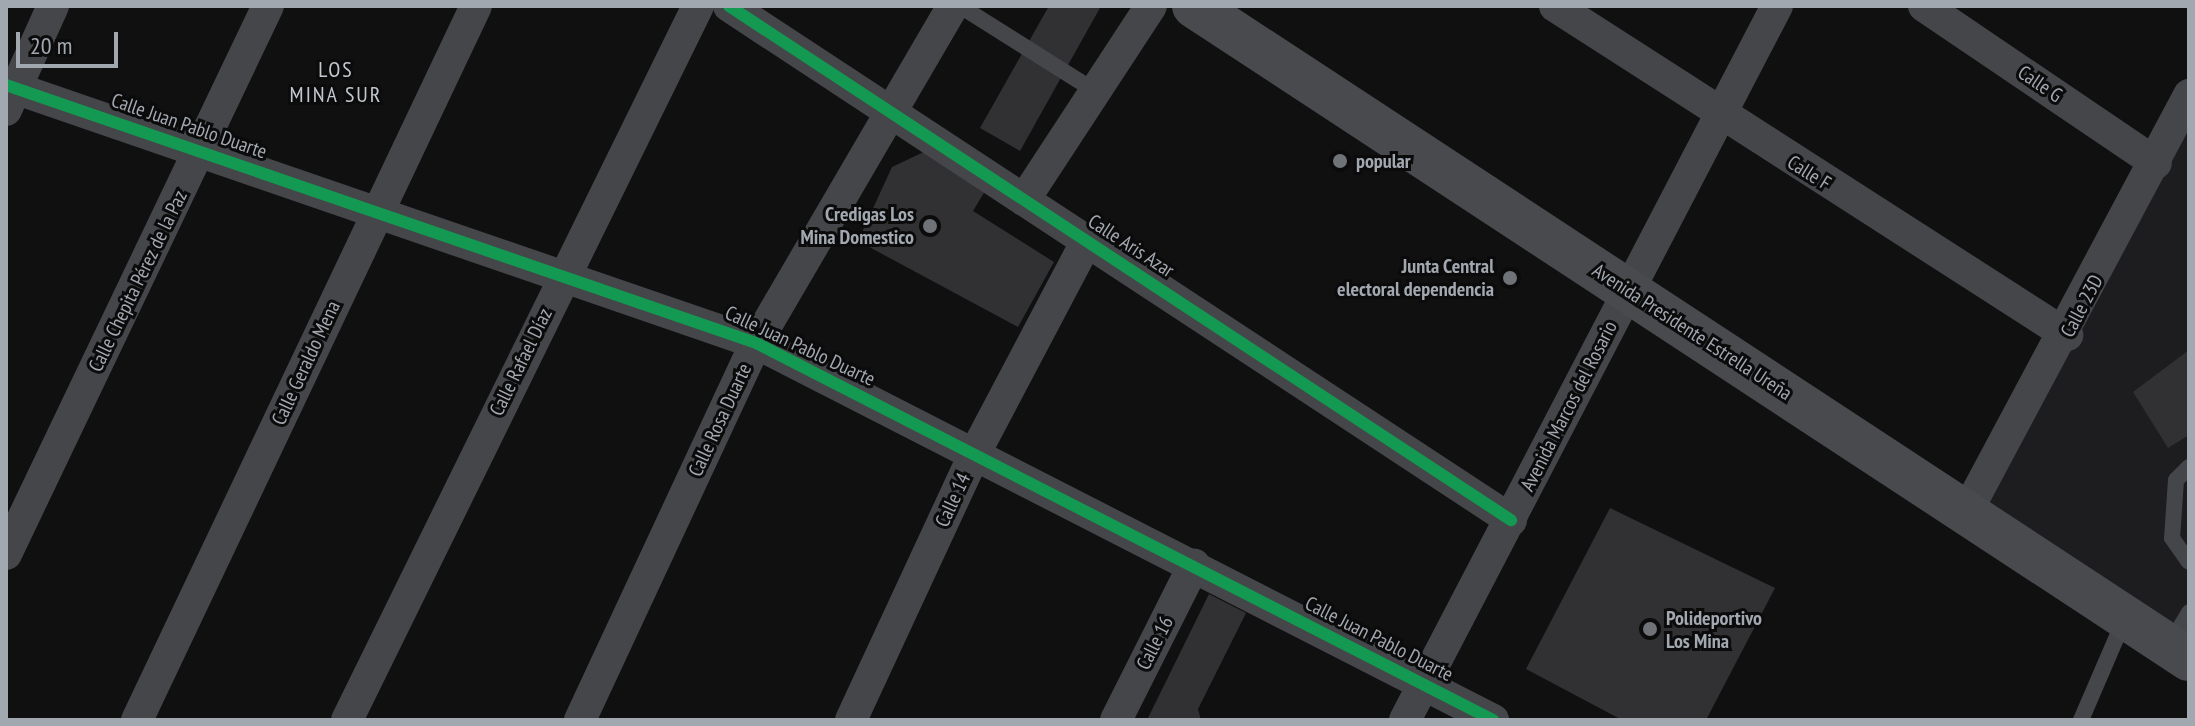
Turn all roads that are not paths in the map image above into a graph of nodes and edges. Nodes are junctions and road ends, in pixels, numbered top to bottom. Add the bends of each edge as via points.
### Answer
1 (53, 6) edge
2 (268, 6) edge
3 (476, 6) edge
4 (698, 6) edge
5 (729, 6) edge
6 (953, 6) edge
7 (960, 6) edge
8 (1151, 6) edge
9 (1194, 6) edge
10 (1555, 6) edge
11 (1777, 6) edge
12 (1924, 6) edge
13 (1095, 91) junction
14 (9, 94) edge
15 (2189, 95) edge
16 (888, 110) junction
17 (1719, 116) junction
18 (201, 151) junction
19 (2156, 163) junction
20 (1024, 200) junction
21 (377, 213) junction
22 (1087, 241) junction
23 (563, 274) junction
24 (1628, 290) junction
25 (2067, 335) junction
26 (756, 343) junction
27 (975, 453) junction
28 (2189, 467) edge
29 (1966, 513) junction
30 (1511, 520) junction
31 (6, 554) edge
32 (2189, 562) edge
33 (1194, 565) junction
34 (2125, 617) junction
35 (2182, 639) edge
36 (1423, 685) junction
37 (137, 720) edge
38 (347, 720) edge
39 (580, 720) edge
40 (851, 720) edge
41 (1116, 720) edge
42 (1405, 720) edge
43 (1493, 720) edge
44 (2081, 720) edge

1 - 14 street
2 - 18 street, Calle Chepita Pérez de la Paz
3 - 21 street, Calle Geraldo Mena
4 - 23 street, Calle Rafael Díaz
5 - 16 street, Calle Aris Azar
6 - 16 street, Calle Rosa Duarte
7 - 13 lane
8 - 13 street
9 - 24 main road, Avenida Presidente Estrella Ureña
10 - 17 street, Calle F
11 - 17 street, Avenida Marcos del Rosario
12 - 19 street, Calle G
13 - 20 street
14 - 18 street, Calle Juan Pablo Duarte
15 - 19 street, Calle 23D
16 - 20 street, Calle Aris Azar
16 - 26 street, Calle Rosa Duarte
17 - 24 street, Avenida Marcos del Rosario
17 - 25 street, Calle F
18 - 21 street, Calle Juan Pablo Duarte
18 - 31 street, Calle Chepita Pérez de la Paz
19 - 25 street, Calle 23D
20 - 22 street, Calle Aris Azar
21 - 23 street, Calle Juan Pablo Duarte
21 - 37 street, Calle Geraldo Mena
22 - 27 street, Calle 14
22 - 30 street, Calle Aris Azar
23 - 26 street, Calle Juan Pablo Duarte
23 - 38 street, Calle Rafael Díaz
24 - 29 main road, Avenida Presidente Estrella Ureña
24 - 30 street, Avenida Marcos del Rosario
25 - 29 street, Calle 23D
26 - 27 street, Calle Juan Pablo Duarte
26 - 39 street, Calle Rosa Duarte
27 - 33 street, Calle Juan Pablo Duarte
27 - 40 street, Calle 14
28 - 32 lane via 2176,480 2172,538
29 - 34 main road, Avenida Presidente Estrella Ureña
30 - 36 street, Avenida Marcos del Rosario
33 - 36 street, Calle Juan Pablo Duarte
33 - 41 street, Calle 16
34 - 35 main road, Avenida Presidente Estrella Ureña
34 - 44 lane
36 - 42 street, Avenida Marcos del Rosario
36 - 43 street, Calle Juan Pablo Duarte

